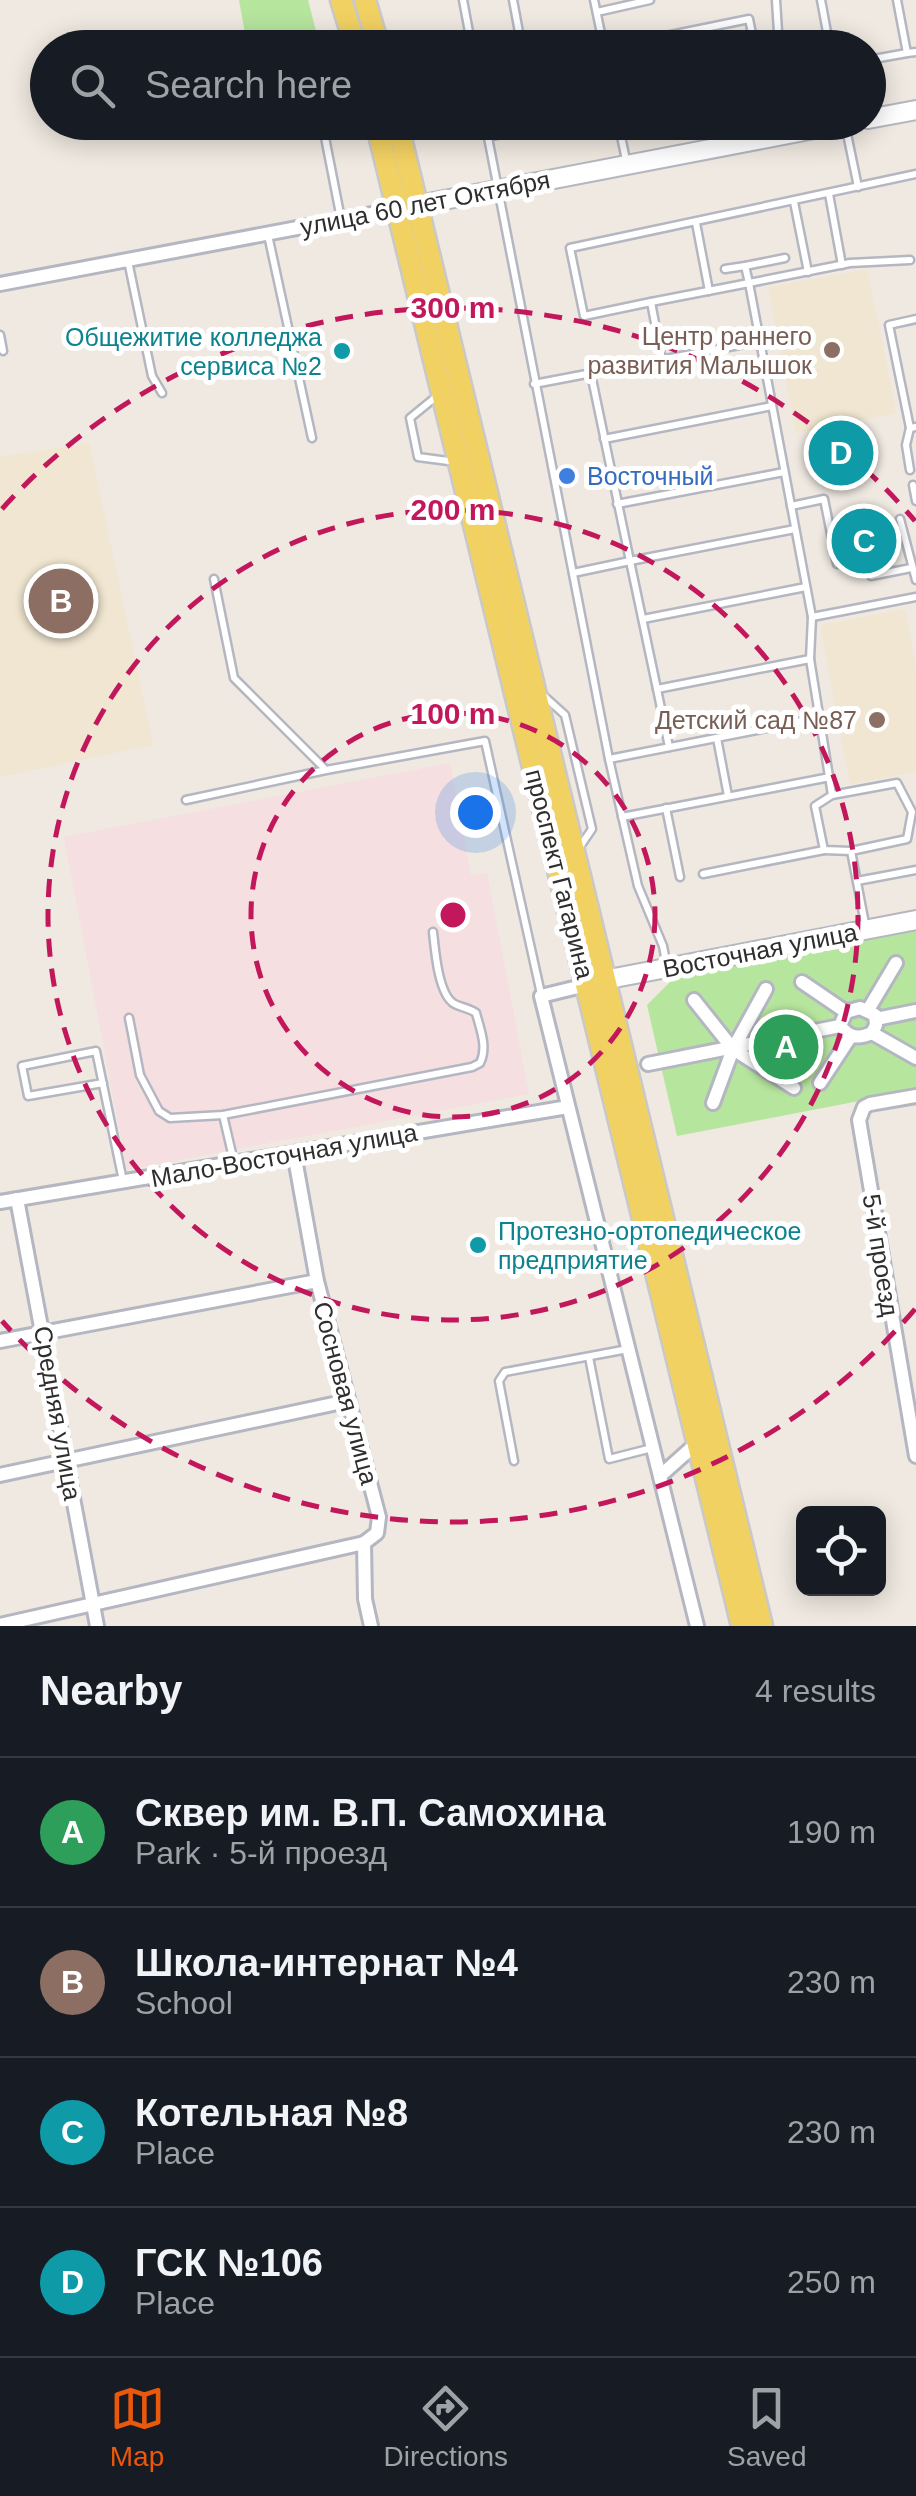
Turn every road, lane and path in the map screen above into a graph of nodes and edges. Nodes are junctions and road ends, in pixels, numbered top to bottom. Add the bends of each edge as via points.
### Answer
1 (341, 0) edge
2 (365, 0) edge
3 (463, 0) edge
4 (513, 0) edge
5 (594, 0) edge
6 (650, 0) edge
7 (776, 0) edge
8 (821, 0) edge
9 (897, 0) edge
10 (597, 12) junction
11 (350, 30) edge
12 (374, 30) edge
13 (468, 30) edge
14 (519, 30) edge
15 (600, 30) edge
16 (695, 30) edge
17 (751, 30) edge
18 (779, 30) edge
19 (827, 30) edge
20 (911, 53) edge
21 (886, 57) edge
22 (916, 110) edge
23 (886, 116) edge
24 (325, 140) edge
25 (383, 140) edge
26 (399, 140) edge
27 (489, 140) edge
28 (622, 140) edge
29 (758, 140) edge
30 (850, 140) edge
31 (628, 165) junction
32 (916, 174) edge
33 (858, 187) junction
34 (497, 190) junction
35 (829, 194) junction
36 (794, 202) junction
37 (408, 207) junction
38 (340, 219) junction
39 (696, 222) junction
40 (268, 234) junction
41 (785, 258) dead end
42 (128, 260) junction
43 (910, 260) dead end
44 (842, 265) junction
45 (746, 266) junction
46 (725, 270) dead end
47 (808, 272) junction
48 (0, 284) edge
49 (749, 284) junction
50 (709, 291) junction
51 (650, 302) junction
52 (916, 319) edge
53 (0, 335) edge
54 (760, 342) junction
55 (3, 351) dead end
56 (662, 360) junction
57 (590, 374) junction
58 (534, 384) junction
59 (442, 392) junction
60 (162, 393) dead end
61 (772, 406) junction
62 (913, 427) edge
63 (312, 438) dead end
64 (604, 439) junction
65 (459, 463) junction
66 (910, 470) dead end
67 (784, 472) junction
68 (913, 485) dead end
69 (916, 501) edge
70 (617, 504) junction
71 (791, 506) junction
72 (900, 519) dead end
73 (795, 529) junction
74 (630, 561) junction
75 (836, 564) dead end
76 (911, 568) junction
77 (573, 573) junction
78 (871, 576) dead end
79 (214, 579) dead end
80 (916, 580) edge
81 (806, 588) junction
82 (916, 597) edge
83 (812, 618) junction
84 (643, 619) junction
85 (810, 658) junction
86 (657, 688) junction
87 (818, 718) junction
88 (717, 738) junction
89 (669, 747) junction
90 (609, 759) junction
91 (326, 770) junction
92 (830, 777) junction
93 (832, 795) junction
94 (728, 796) junction
95 (186, 800) dead end
96 (666, 808) junction
97 (914, 812) edge
98 (622, 817) junction
99 (824, 850) junction
100 (851, 851) junction
101 (916, 870) edge
102 (704, 874) dead end
103 (680, 877) dead end
104 (857, 881) junction
105 (916, 920) edge
106 (866, 930) junction
107 (432, 932) dead end
108 (896, 963) dead end
109 (668, 968) junction
110 (802, 982) dead end
111 (595, 983) junction
112 (766, 989) dead end
113 (541, 996) junction
114 (694, 1000) dead end
115 (916, 1011) edge
116 (846, 1012) junction
117 (129, 1018) dead end
118 (872, 1020) junction
119 (840, 1026) junction
120 (851, 1036) junction
121 (733, 1048) junction
122 (916, 1058) edge
123 (648, 1064) dead end
124 (820, 1082) dead end
125 (103, 1083) junction
126 (794, 1088) dead end
127 (916, 1096) edge
128 (712, 1104) dead end
129 (568, 1107) junction
130 (223, 1114) junction
131 (294, 1154) junction
132 (234, 1164) junction
133 (123, 1182) junction
134 (17, 1199) junction
135 (0, 1202) edge
136 (316, 1281) junction
137 (43, 1333) junction
138 (0, 1341) edge
139 (629, 1349) junction
140 (589, 1357) junction
141 (347, 1401) junction
142 (914, 1438) edge
143 (697, 1443) junction
144 (654, 1448) junction
145 (916, 1456) edge
146 (514, 1461) dead end
147 (68, 1462) junction
148 (0, 1475) edge
149 (660, 1476) junction
150 (364, 1543) junction
151 (92, 1605) junction
152 (0, 1625) edge
153 (97, 1626) edge
154 (371, 1626) edge
155 (696, 1626) edge
156 (742, 1626) edge
157 (762, 1626) edge

1 - 11 main road
2 - 12 main road
3 - 13 lane
4 - 14 lane
5 - 10 lane
6 - 10 lane
7 - 18 lane
8 - 19 lane
9 - 20 lane
10 - 15 lane
16 - 17 lane via 749,19
20 - 21 lane
22 - 23 main road
24 - 38 lane
25 - 37 main road, проспект Гагарина
26 - 37 main road, проспект Гагарина
27 - 34 lane
28 - 31 lane
29 - 31 main road, улица 60 лет Октября
30 - 33 lane
31 - 34 main road, улица 60 лет Октября
32 - 33 lane
33 - 35 lane
34 - 37 main road, улица 60 лет Октября
34 - 58 lane
35 - 36 lane
35 - 44 lane
36 - 39 lane
36 - 47 lane
37 - 38 street, улица 60 лет Октября
37 - 59 main road, проспект Гагарина
37 - 111 main road, проспект Гагарина via 534,688
38 - 40 street, улица 60 лет Октября
39 - 50 lane
39 - 51 lane via 570,248 584,316
40 - 42 street, улица 60 лет Октября
40 - 63 lane
41 - 45 lane
42 - 48 street, улица 60 лет Октября
42 - 60 lane via 152,376
43 - 44 lane
44 - 47 lane
45 - 46 lane
45 - 49 lane
47 - 49 lane
49 - 50 lane
49 - 54 lane
50 - 51 lane
51 - 56 lane
52 - 62 lane via 890,324
53 - 55 lane
54 - 56 lane
54 - 61 lane
56 - 57 lane
57 - 58 lane
57 - 64 lane
58 - 77 lane
59 - 65 main road, проспект Гагарина
59 - 65 lane via 410,418 418,457
61 - 64 lane
61 - 67 lane
62 - 66 lane via 906,445
64 - 70 lane
65 - 111 main road, проспект Гагарина
67 - 70 lane
67 - 71 lane
68 - 69 lane
70 - 74 lane
71 - 73 lane
71 - 75 lane via 824,500
72 - 76 lane
73 - 74 lane
73 - 81 lane
74 - 77 lane
74 - 84 lane
76 - 78 lane
76 - 80 lane
77 - 90 lane
79 - 91 lane via 234,678
81 - 83 lane
81 - 84 lane
82 - 83 lane
83 - 85 lane
84 - 86 lane
85 - 86 lane
85 - 87 lane
86 - 89 lane
87 - 88 lane
87 - 92 lane
88 - 89 lane
88 - 94 lane
89 - 90 lane
90 - 98 lane
91 - 95 lane
91 - 113 lane via 486,742
92 - 93 lane
92 - 94 lane
93 - 97 lane via 896,784
93 - 99 lane via 815,806
94 - 96 lane
96 - 98 lane
96 - 103 lane
97 - 100 lane via 907,839
98 - 109 lane
99 - 100 lane
99 - 102 lane
100 - 104 lane
101 - 104 lane
104 - 106 lane
105 - 106 main road, Восточная улица
106 - 109 main road, Восточная улица
107 - 130 lane via 448,998 476,1012 480,1063
108 - 118 street
109 - 111 main road, Восточная улица
110 - 116 street
111 - 113 street
111 - 143 main road, проспект Гагарина
111 - 157 main road, проспект Гагарина
112 - 121 street
113 - 129 street
114 - 121 street
115 - 118 street
116 - 118 street
116 - 119 street
117 - 130 lane via 140,1075 159,1110 184,1120
118 - 120 street via 862,1038
118 - 122 street
119 - 120 street
119 - 121 street
120 - 124 street
121 - 123 street
121 - 126 street
121 - 128 street
125 - 125 lane via 96,1051 22,1066 28,1096
125 - 133 lane
127 - 142 street, 5-й проезд via 860,1112
129 - 131 street, Мало-Восточная улица
129 - 139 street
130 - 132 lane
131 - 132 street, Мало-Восточная улица
131 - 136 street, Сосновая улица
132 - 133 street, Мало-Восточная улица
133 - 134 street, Мало-Восточная улица
134 - 135 street, Мало-Восточная улица
134 - 137 street, Средняя улица
136 - 137 street
136 - 141 street, Сосновая улица
137 - 138 street
137 - 147 street, Средняя улица
139 - 140 lane
139 - 144 street
140 - 144 lane via 608,1458
140 - 146 lane via 505,1372 499,1381
141 - 147 street
141 - 150 street, Сосновая улица via 379,1518 377,1533
142 - 145 street, 5-й проезд
143 - 149 street
143 - 156 main road, проспект Гагарина
144 - 149 street
147 - 148 street
147 - 151 street, Средняя улица
149 - 155 street
150 - 151 street
150 - 154 street, Сосновая улица
151 - 152 street
151 - 153 street, Средняя улица

